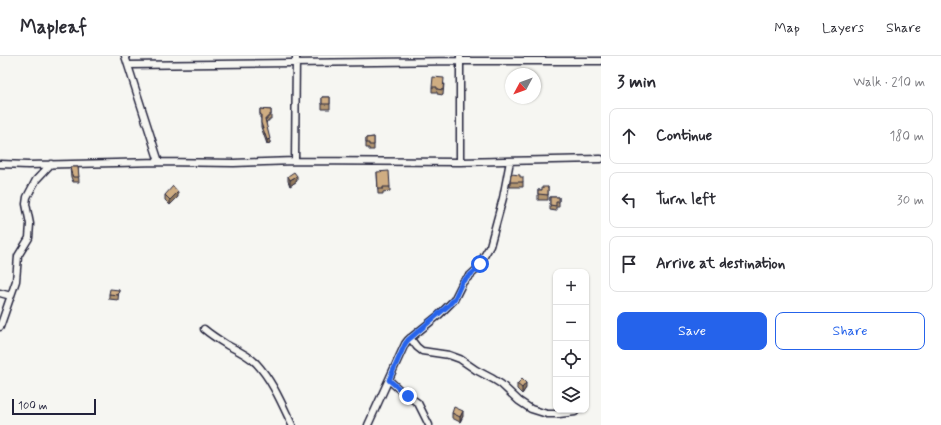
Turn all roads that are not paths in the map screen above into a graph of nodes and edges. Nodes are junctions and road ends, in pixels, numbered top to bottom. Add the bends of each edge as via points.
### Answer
1 (125, 56) edge
2 (296, 59) edge
3 (460, 59) edge
4 (601, 61) edge
5 (128, 65) junction
6 (601, 159) edge
7 (295, 161) junction
8 (510, 161) junction
9 (159, 162) junction
10 (460, 162) junction
11 (0, 164) edge
12 (51, 164) junction
13 (0, 293) edge
14 (11, 296) junction
15 (0, 327) edge
16 (204, 329) dead end
17 (410, 338) junction
18 (389, 380) junction
19 (567, 413) edge
20 (292, 425) edge
21 (368, 425) edge
22 (430, 425) edge

1 - 5 street
2 - 3 street
2 - 5 street
2 - 7 street
3 - 4 street
3 - 10 street
5 - 9 street
6 - 8 street
7 - 9 street
7 - 10 street
8 - 10 street
8 - 17 street via 490,246 476,270 462,282 454,300
9 - 12 street
11 - 12 street
12 - 14 street via 36,180 27,197 30,232 18,256 16,281
13 - 14 street
14 - 15 street
16 - 20 street via 255,362 268,379
17 - 18 street via 402,349
17 - 19 street via 422,351 460,359 501,384 532,409 547,414
18 - 21 street
18 - 22 street via 418,403

